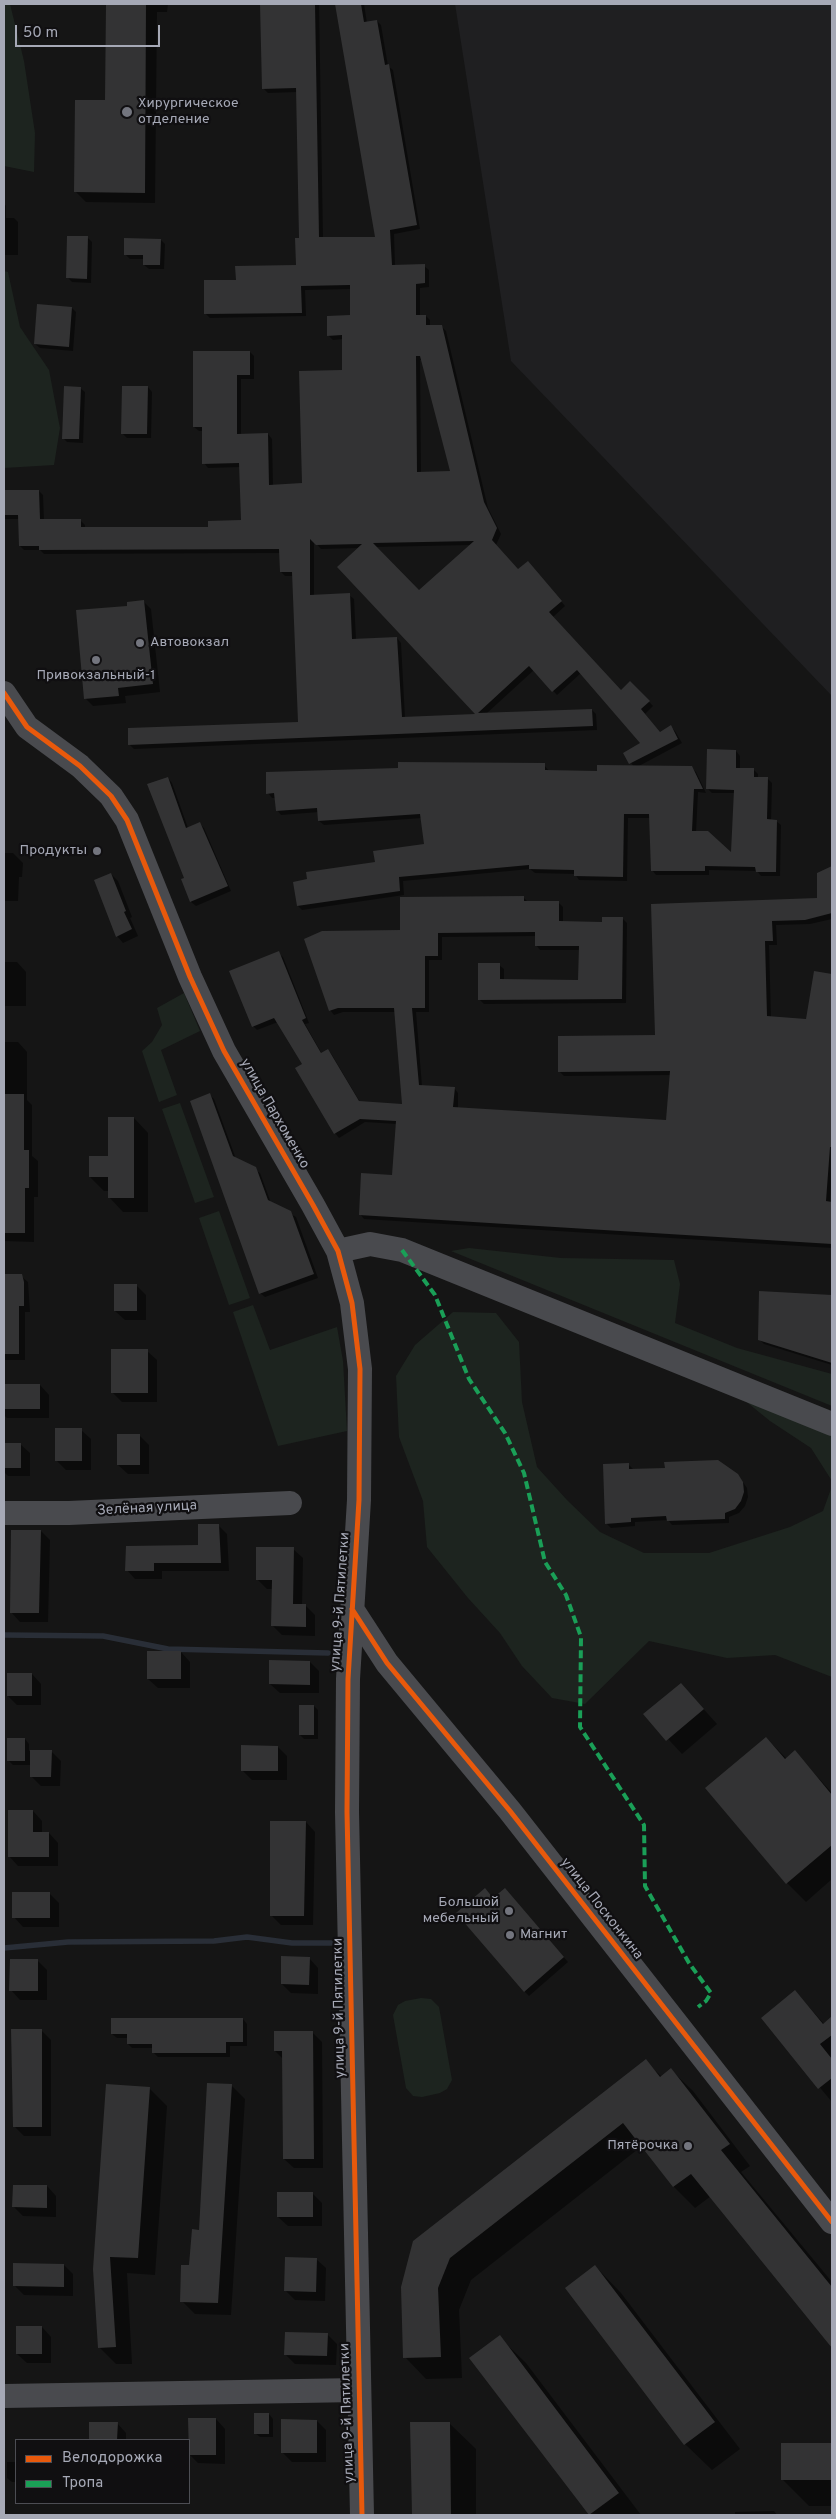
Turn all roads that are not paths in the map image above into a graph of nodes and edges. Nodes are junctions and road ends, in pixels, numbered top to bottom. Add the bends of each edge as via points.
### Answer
1 (4, 692) edge
2 (4, 715) edge
3 (27, 727) junction
4 (338, 1252) junction
5 (832, 1424) edge
6 (359, 1500) joint
7 (290, 1503) dead end
8 (4, 1513) edge
9 (352, 1609) junction
10 (832, 2222) edge
11 (358, 2390) junction
12 (4, 2396) edge
13 (362, 2515) edge

1 - 3 street
2 - 3 street
3 - 4 street, улица Пархоменко via 80,766 111,796 131,828 190,977 224,1051
4 - 5 street via 370,1244 402,1250
4 - 6 street, улица Пархоменко via 358,1339
6 - 9 street, улица 9-й Пятилетки
7 - 8 street, Зелёная улица
9 - 10 street, улица Посконкина via 388,1663 510,1812
9 - 11 street, улица 9-й Пятилетки via 347,1812
11 - 12 street
11 - 13 street, улица 9-й Пятилетки

